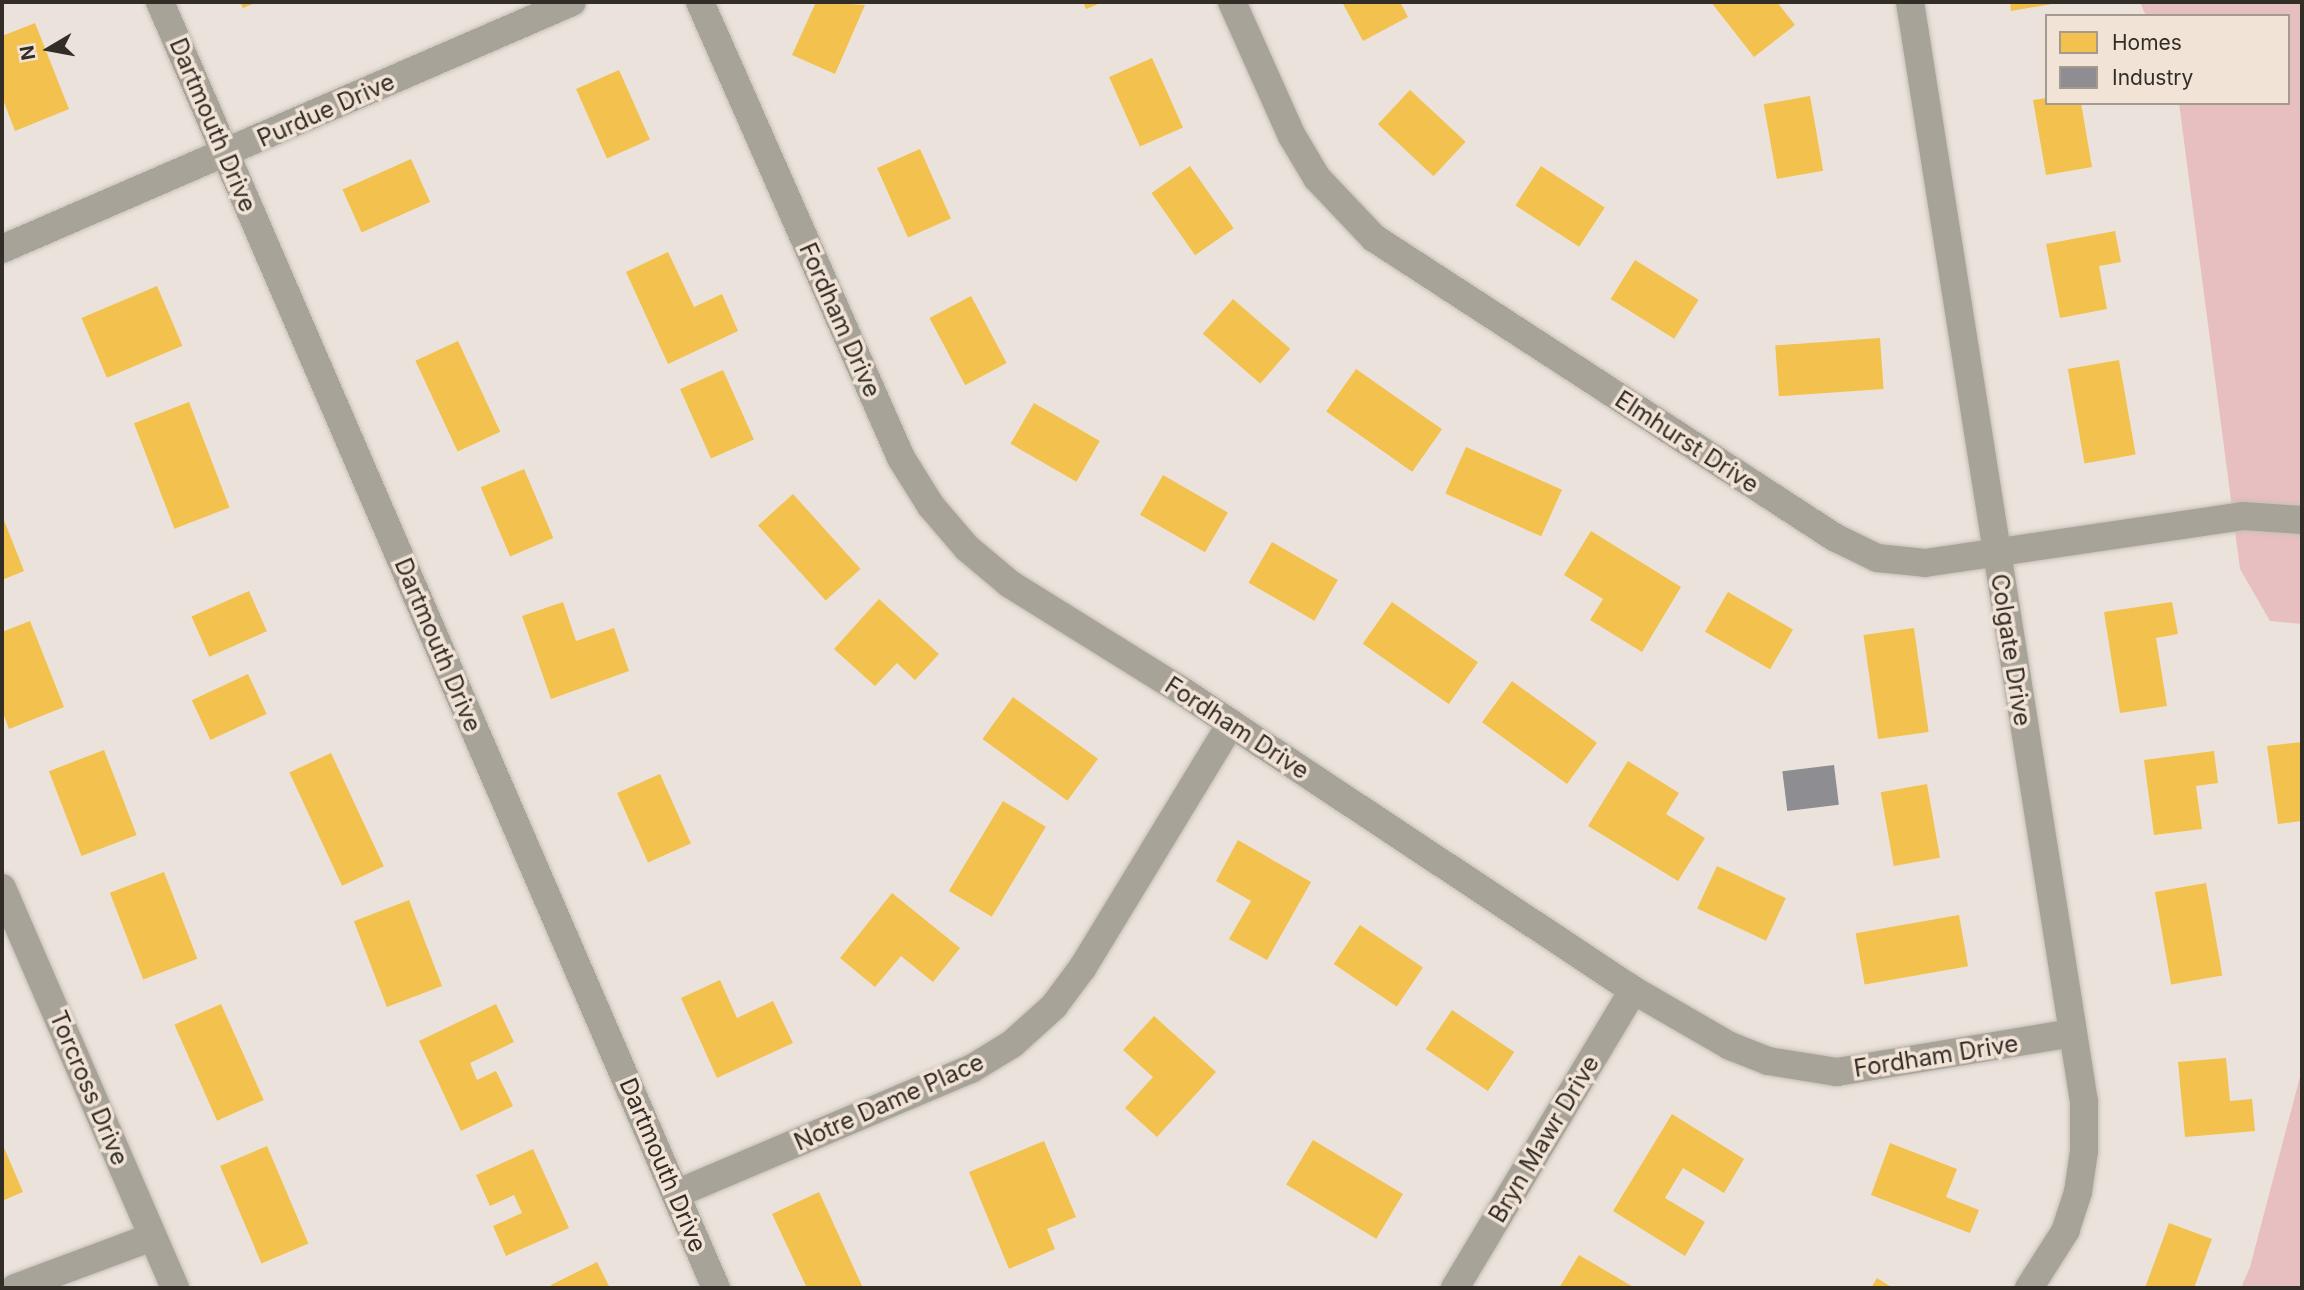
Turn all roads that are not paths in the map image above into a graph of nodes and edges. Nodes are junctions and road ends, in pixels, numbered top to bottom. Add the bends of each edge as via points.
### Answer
1 (160, 2) edge
2 (572, 2) edge
3 (700, 2) edge
4 (1232, 2) edge
5 (1910, 2) edge
6 (226, 154) junction
7 (2, 249) edge
8 (2302, 520) edge
9 (1996, 556) junction
10 (1231, 724) junction
11 (2, 888) edge
12 (1633, 990) junction
13 (2072, 1033) junction
14 (676, 1195) junction
15 (152, 1237) junction
16 (15, 1288) edge
17 (175, 1288) edge
18 (716, 1288) edge
19 (1455, 1288) edge
20 (2029, 1288) edge

1 - 6 street, Dartmouth Drive
2 - 6 street, Purdue Drive
3 - 10 street, Fordham Drive via 901,458 931,506 967,548 1010,584
4 - 9 street, Elmhurst Drive via 1298,146 1343,210 1374,238 1834,537 1877,558 1905,564
5 - 9 street, Colgate Drive
6 - 7 street, Purdue Drive
6 - 14 street, Dartmouth Drive
8 - 9 street, Elmhurst Drive via 2244,516
9 - 13 street, Colgate Drive
10 - 12 street, Fordham Drive
10 - 14 street, Notre Dame Place via 1083,967 1054,1006 1012,1044 971,1069
11 - 15 street, Torcross Drive
12 - 13 street, Fordham Drive via 1730,1046 1803,1069 1872,1069
12 - 19 street, Bryn Mawr Drive
13 - 20 street, Colgate Drive via 2084,1102 2078,1192 2066,1230
14 - 18 street, Dartmouth Drive
15 - 16 street
15 - 17 street, Torcross Drive

